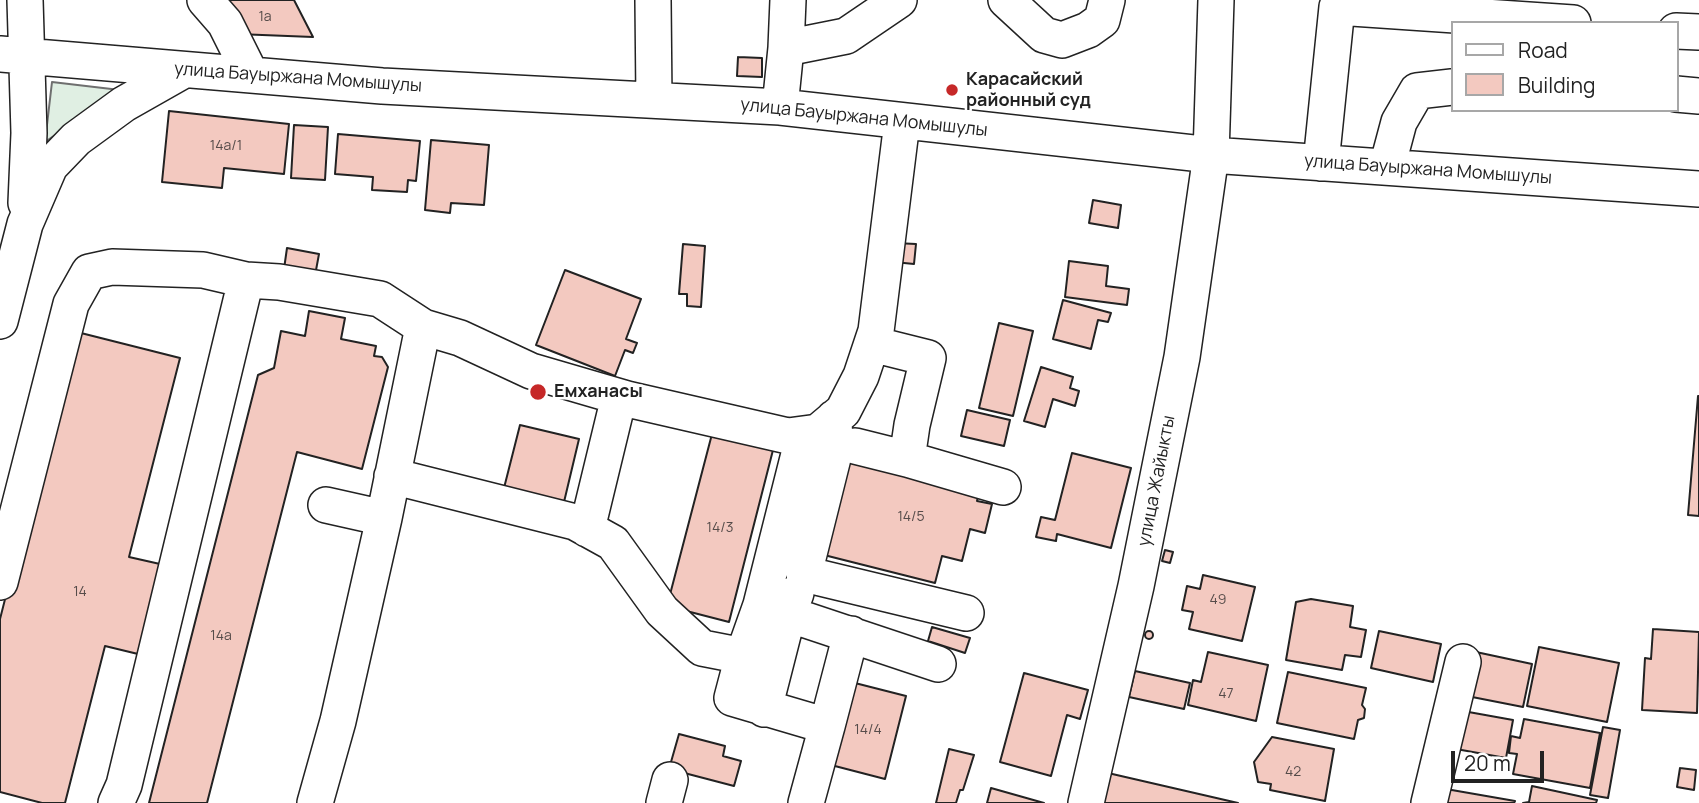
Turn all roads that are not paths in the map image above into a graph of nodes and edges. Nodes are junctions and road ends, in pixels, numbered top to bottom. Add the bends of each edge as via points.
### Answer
1 (25, 0) edge
2 (205, 0) edge
3 (653, 0) edge
4 (788, 0) edge
5 (900, 0) edge
6 (1006, 0) edge
7 (1107, 0) edge
8 (1216, 0) edge
9 (1544, 21) edge
10 (1678, 31) edge
11 (1699, 32) edge
12 (786, 48) junction
13 (14, 55) edge
14 (184, 70) junction
15 (251, 75) junction
16 (1450, 87) edge
17 (1678, 94) edge
18 (1699, 96) edge
19 (654, 100) junction
20 (780, 107) junction
21 (902, 121) junction
22 (1210, 155) junction
23 (1321, 163) junction
24 (1387, 167) junction
25 (1699, 190) edge
26 (25, 224) junction
27 (246, 280) junction
28 (0, 321) edge
29 (424, 327) junction
30 (872, 344) junction
31 (619, 397) junction
32 (826, 425) junction
33 (855, 446) dead end
34 (907, 459) junction
35 (392, 475) junction
36 (1003, 487) dead end
37 (326, 505) dead end
38 (384, 517) junction
39 (587, 529) junction
40 (804, 574) junction
41 (0, 582) edge
42 (775, 610) junction
43 (966, 613) dead end
44 (851, 634) junction
45 (743, 656) junction
46 (1462, 662) dead end
47 (938, 664) dead end
48 (764, 709) junction
49 (827, 726) junction
50 (116, 803) edge
51 (315, 803) edge
52 (806, 803) edge
53 (1086, 803) edge
54 (1429, 803) edge

1 - 13 street
2 - 15 street via 225,23
3 - 19 street
4 - 12 street
5 - 12 street via 846,36
6 - 7 street via 1044,34 1062,40 1102,20
8 - 22 street, улица Жайыкты
9 - 23 street via 1337,7
10 - 11 street
12 - 20 street
13 - 14 street, улица Бауыржана Момышулы
13 - 26 street via 29,133
14 - 15 street, улица Бауыржана Момышулы
14 - 26 street via 124,104 76,139 50,166
15 - 19 street, улица Бауыржана Момышулы
16 - 24 street via 1417,91 1399,122
17 - 18 street
19 - 20 street, улица Бауыржана Момышулы
20 - 21 street, улица Бауыржана Момышулы
21 - 22 street, улица Бауыржана Момышулы
21 - 30 street
22 - 23 street, улица Бауыржана Момышулы
22 - 53 street, улица Жайыкты via 1182,357
23 - 24 street, улица Бауыржана Момышулы
24 - 25 street, улица Бауыржана Момышулы
26 - 28 street
27 - 29 street via 380,299
27 - 41 street via 203,270 112,267 89,272 71,304
27 - 50 street
29 - 31 street via 460,338 531,371
29 - 35 street
30 - 32 street via 843,411
30 - 34 street via 928,358
31 - 32 street via 788,436
31 - 39 street
32 - 40 street via 835,450
32 - 42 street via 799,454
33 - 34 street
34 - 36 street
35 - 38 street
35 - 39 street via 575,522
37 - 38 street
38 - 51 street
39 - 45 street via 613,543 662,611 702,648
40 - 42 street
40 - 43 street
42 - 44 street
42 - 45 street
42 - 48 street
44 - 47 street
44 - 49 street
45 - 48 street via 732,698
46 - 54 street
48 - 49 street
49 - 52 street

